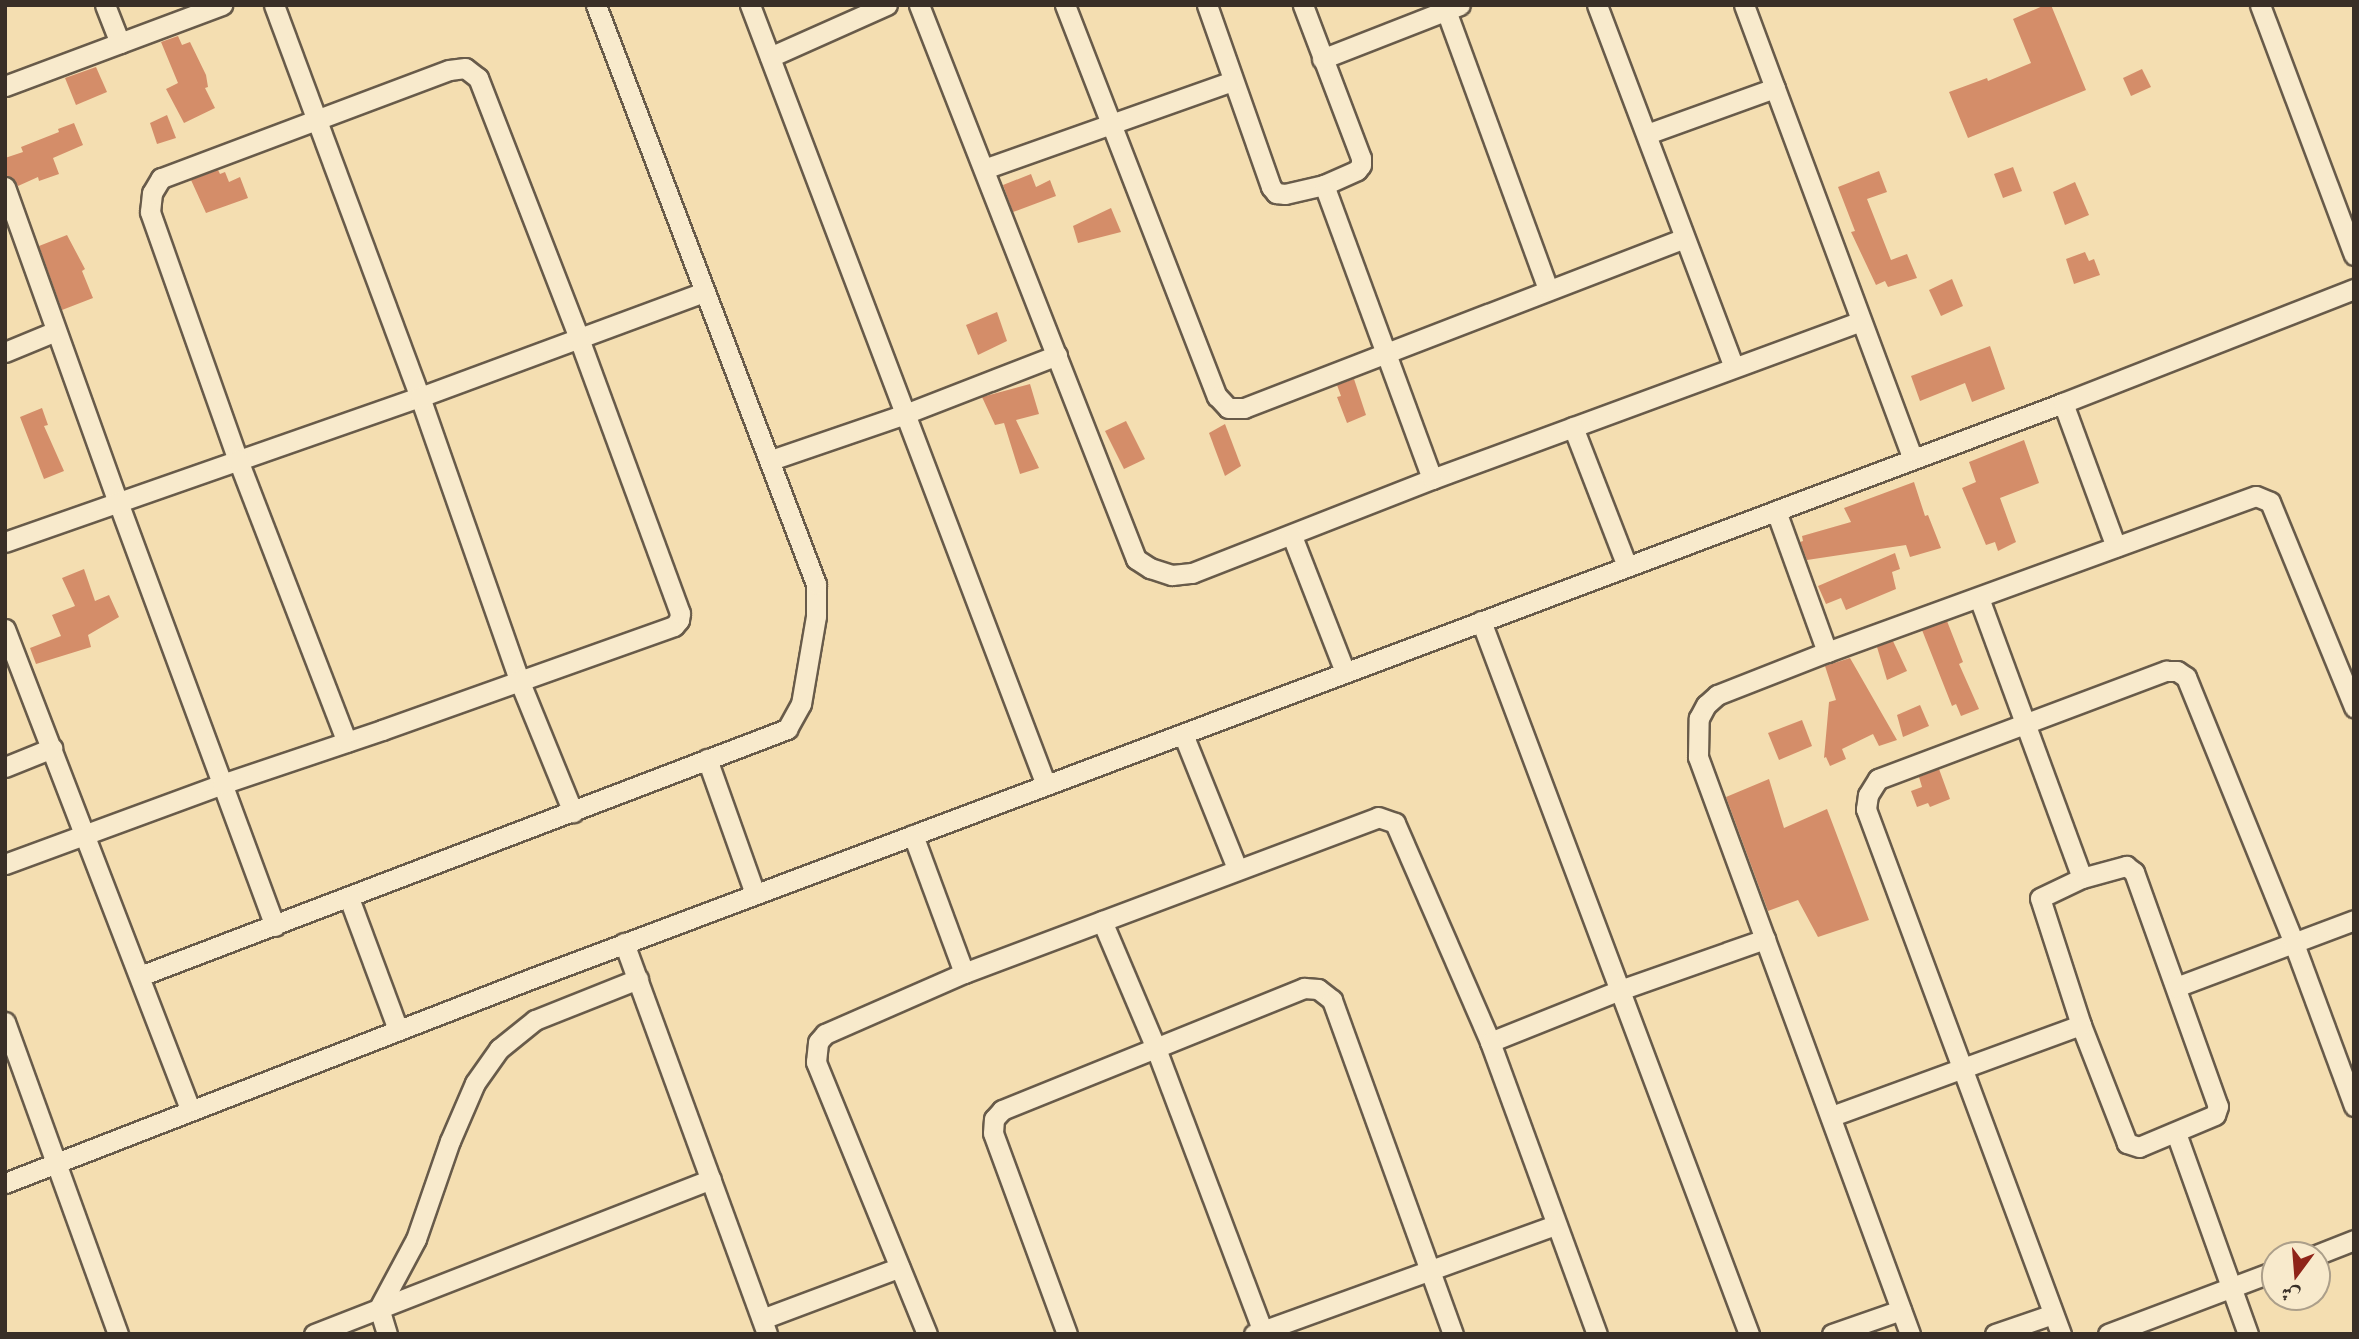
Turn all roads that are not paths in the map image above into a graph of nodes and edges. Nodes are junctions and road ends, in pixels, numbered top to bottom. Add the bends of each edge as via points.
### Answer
1 (105, 5) edge
2 (222, 5) edge
3 (274, 5) edge
4 (596, 5) edge
5 (750, 5) edge
6 (887, 5) edge
7 (919, 5) edge
8 (1065, 5) edge
9 (1207, 5) edge
10 (1303, 5) edge
11 (1597, 5) edge
12 (1744, 5) edge
13 (2260, 5) edge
14 (1450, 7) edge
15 (120, 43) junction
16 (770, 57) junction
17 (1322, 59) junction
18 (1233, 81) junction
19 (5, 86) edge
20 (1775, 88) junction
21 (316, 119) junction
22 (1110, 124) junction
23 (1647, 134) junction
24 (984, 169) junction
25 (1324, 185) junction
26 (5, 187) edge
27 (1683, 239) junction
28 (2354, 255) edge
29 (1548, 289) junction
30 (2354, 289) edge
31 (704, 292) junction
32 (1861, 321) junction
33 (56, 331) junction
34 (579, 338) junction
35 (5, 352) edge
36 (1388, 354) junction
37 (1057, 355) junction
38 (1734, 367) junction
39 (420, 397) junction
40 (2063, 403) junction
41 (905, 414) junction
42 (1573, 428) junction
43 (1913, 459) junction
44 (238, 460) junction
45 (771, 460) junction
46 (1432, 479) junction
47 (117, 502) junction
48 (1776, 511) junction
49 (1292, 536) junction
50 (5, 542) edge
51 (2116, 547) junction
52 (1627, 566) junction
53 (1979, 598) junction
54 (1481, 621) junction
55 (5, 629) edge
56 (1827, 652) junction
57 (1345, 672) junction
58 (519, 680) junction
59 (2354, 707) edge
60 (2026, 723) junction
61 (1183, 734) junction
62 (347, 742) junction
63 (52, 748) junction
64 (707, 759) junction
65 (5, 767) edge
66 (222, 784) junction
67 (1046, 785) junction
68 (572, 812) junction
69 (913, 835) junction
70 (85, 836) junction
71 (5, 864) edge
72 (1237, 868) junction
73 (2081, 878) junction
74 (755, 894) junction
75 (349, 898) junction
76 (2354, 920) edge
77 (1102, 922) junction
78 (275, 926) junction
79 (1765, 939) junction
80 (2293, 941) junction
81 (624, 943) junction
82 (964, 973) junction
83 (139, 976) junction
84 (638, 979) junction
85 (2176, 987) junction
86 (1620, 990) junction
87 (5, 1022) edge
88 (2081, 1025) junction
89 (398, 1030) junction
90 (1490, 1042) junction
91 (1155, 1046) junction
92 (1962, 1066) junction
93 (2354, 1106) edge
94 (190, 1109) junction
95 (1832, 1116) junction
96 (2176, 1133) junction
97 (55, 1164) junction
98 (711, 1179) junction
99 (5, 1183) edge
100 (1555, 1225) junction
101 (2354, 1240) edge
102 (2331, 1249) edge
103 (900, 1267) junction
104 (1432, 1271) junction
105 (2261, 1277) edge
106 (2230, 1289) junction
107 (380, 1308) junction
108 (1901, 1310) junction
109 (2053, 1314) junction
110 (765, 1326) edge
111 (1260, 1333) edge
112 (118, 1334) edge
113 (314, 1334) edge
114 (387, 1334) edge
115 (927, 1334) edge
116 (1067, 1334) edge
117 (1453, 1334) edge
118 (1598, 1334) edge
119 (1749, 1334) edge
120 (1832, 1334) edge
121 (1910, 1334) edge
122 (1995, 1334) edge
123 (2061, 1334) edge
124 (2108, 1334) edge
125 (2248, 1334) edge

1 - 15 street
2 - 15 street
3 - 21 street
4 - 31 street
5 - 16 street
6 - 16 street
7 - 24 street
8 - 22 street
9 - 18 street
10 - 17 street
11 - 23 street
12 - 20 street
13 - 28 street
14 - 17 street
14 - 29 street
15 - 19 street
16 - 41 street
17 - 25 street via 1361,158 1357,170
18 - 22 street
18 - 25 street via 1271,187 1285,194
20 - 23 street
20 - 32 street
21 - 34 street via 449,70 464,68 478,78
21 - 39 street
21 - 44 street via 161,178 152,193 150,212
22 - 24 street
22 - 36 street via 1217,396 1228,408 1244,408
23 - 27 street
24 - 37 street
25 - 36 street
26 - 33 street
27 - 29 street
27 - 38 street
29 - 36 street
30 - 40 street
31 - 34 street
31 - 45 street
32 - 38 street
32 - 43 street
33 - 35 street
33 - 47 street
34 - 39 street
34 - 58 street via 679,620 674,626
36 - 46 street
37 - 41 street
37 - 49 street via 1136,559 1172,575 1192,573
38 - 42 street
39 - 44 street
39 - 58 street
40 - 43 street
40 - 51 street
41 - 45 street
41 - 67 street
42 - 46 street
42 - 52 street
43 - 48 street
44 - 47 street
44 - 62 street
45 - 64 street via 816,584 816,616 801,704 787,729
46 - 49 street
47 - 50 street
47 - 66 street
48 - 52 street
48 - 56 street
49 - 57 street
51 - 53 street
51 - 59 street via 2263,497 2270,502
52 - 54 street
53 - 56 street
53 - 60 street
54 - 57 street
54 - 86 street
55 - 63 street
56 - 79 street via 1717,695 1699,718 1698,757
57 - 61 street
58 - 62 street
58 - 68 street
60 - 73 street
60 - 80 street via 2166,671 2186,677
60 - 92 street via 1878,779 1868,795 1866,809
61 - 67 street
61 - 72 street
62 - 66 street
63 - 65 street
63 - 70 street
64 - 68 street
64 - 74 street
66 - 70 street
66 - 78 street
67 - 69 street
68 - 75 street
69 - 74 street
69 - 82 street
70 - 71 street
70 - 83 street
72 - 77 street
72 - 90 street via 1378,817 1395,823
73 - 85 street via 2126,866 2134,872
73 - 88 street via 2040,898
74 - 81 street
75 - 78 street
75 - 89 street
76 - 80 street
77 - 82 street
77 - 91 street
78 - 83 street
79 - 86 street
79 - 95 street
80 - 85 street
80 - 93 street
81 - 84 street
81 - 89 street
82 - 103 street via 824,1034 816,1053
83 - 94 street
84 - 98 street
84 - 107 street via 535,1020 499,1049 475,1083 416,1239
85 - 96 street via 2218,1106 2215,1115
86 - 90 street
86 - 119 street
87 - 97 street
88 - 92 street
88 - 96 street via 2127,1143 2139,1147
89 - 94 street
90 - 100 street
91 - 104 street via 1304,988 1318,989 1332,1000
91 - 111 street
91 - 116 street via 1002,1110 994,1119 993,1133
92 - 95 street
92 - 109 street
94 - 97 street
95 - 108 street
96 - 106 street
97 - 99 street
97 - 112 street
98 - 107 street
98 - 110 street
100 - 104 street
100 - 118 street
101 - 102 street
103 - 110 street
103 - 115 street
104 - 111 street
104 - 117 street
105 - 106 street
106 - 124 street
106 - 125 street
107 - 113 street
107 - 114 street
108 - 120 street
108 - 121 street
109 - 122 street
109 - 123 street

